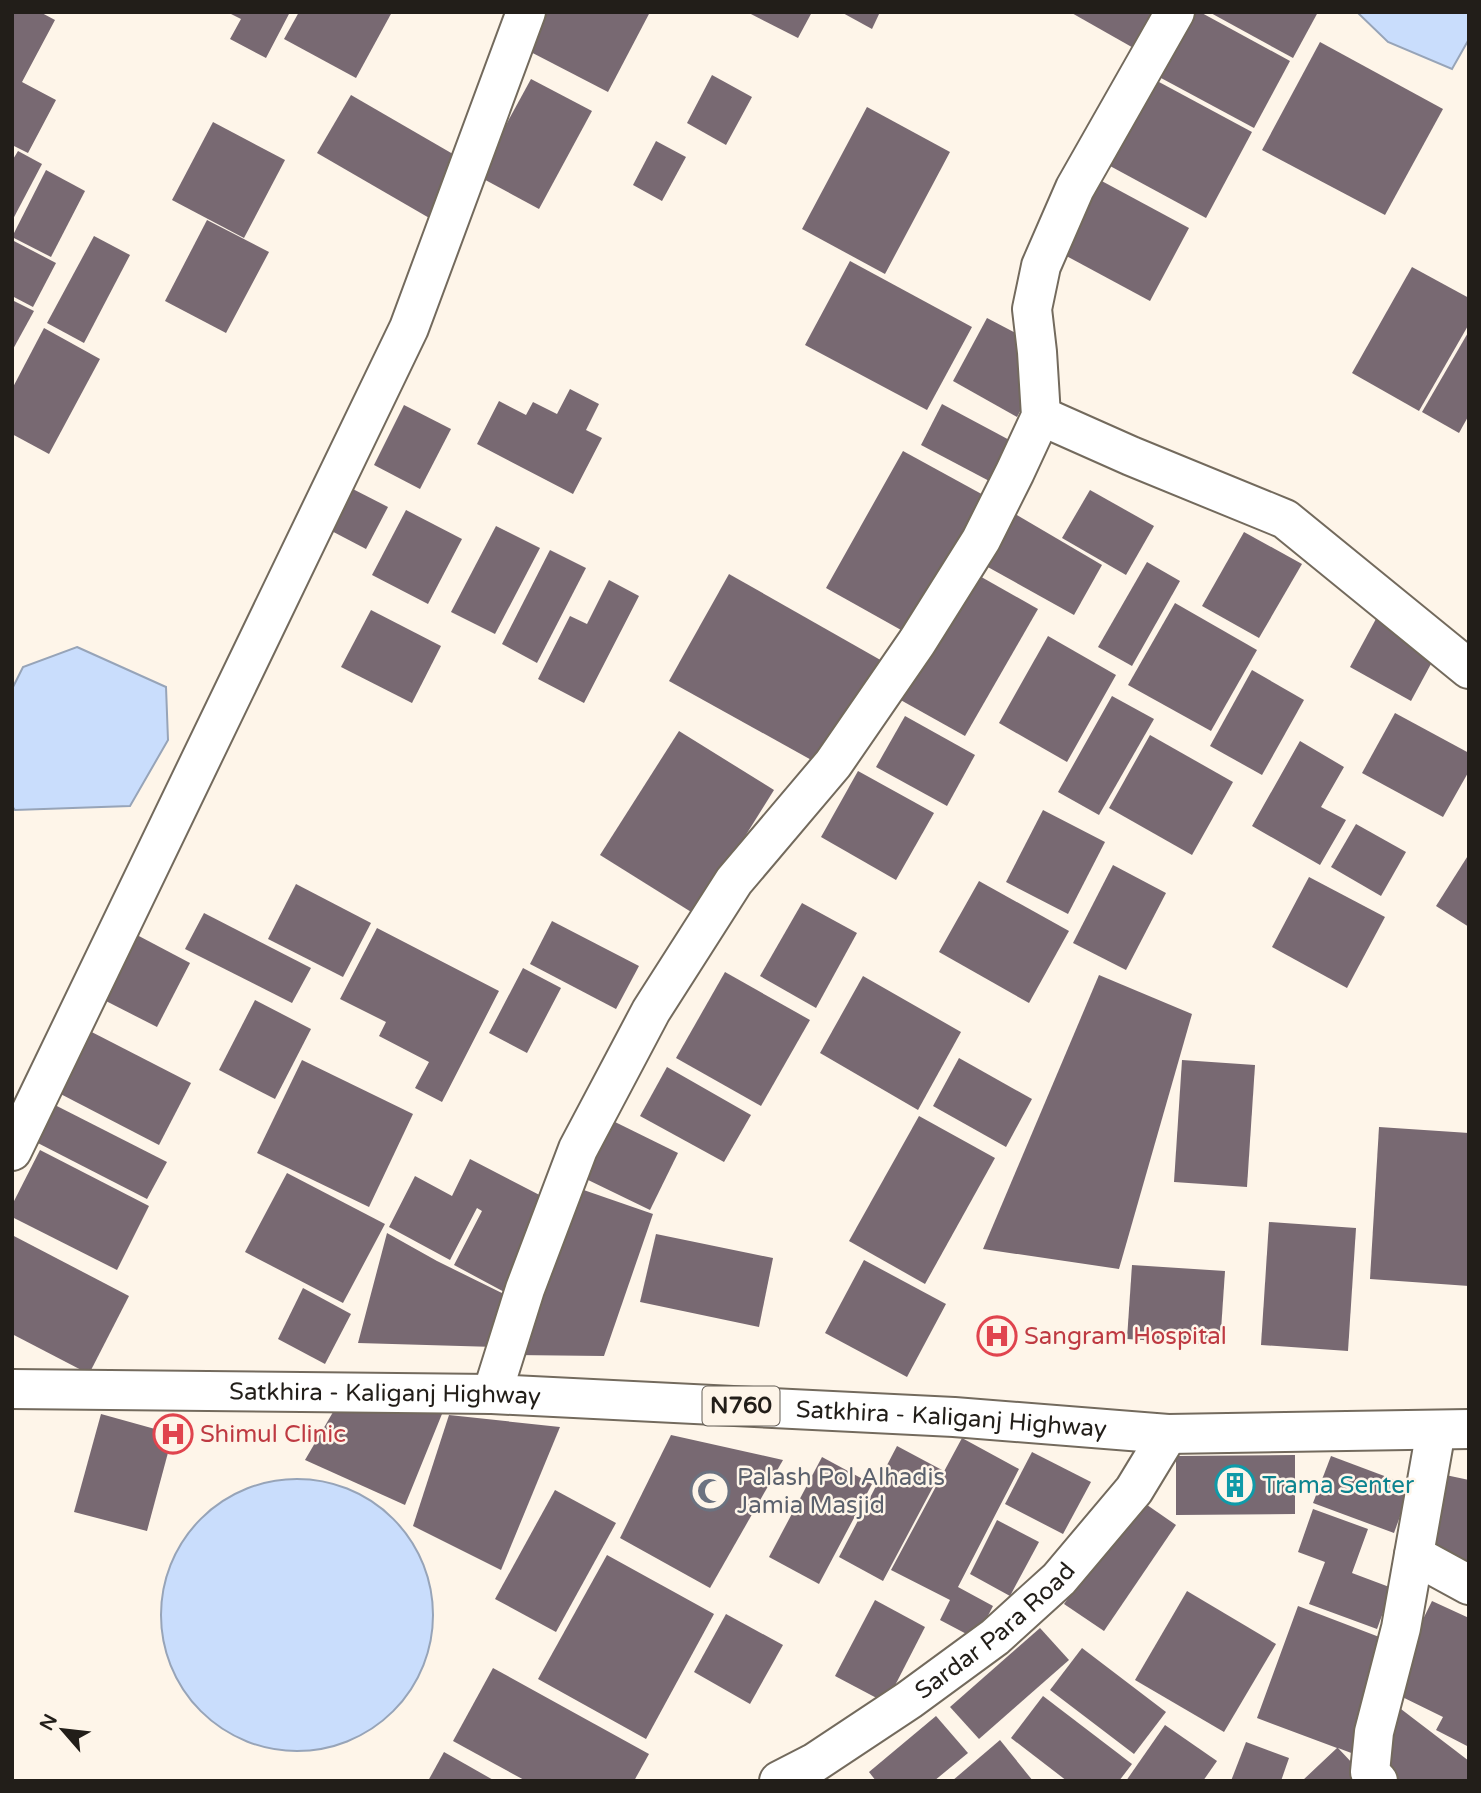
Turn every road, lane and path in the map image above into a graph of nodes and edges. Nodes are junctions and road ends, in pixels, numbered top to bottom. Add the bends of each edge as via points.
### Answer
1 (526, 12) edge
2 (1175, 12) edge
3 (1041, 416) junction
4 (1469, 669) edge
5 (12, 1151) edge
6 (12, 1389) edge
7 (492, 1394) junction
8 (1452, 1429) edge
9 (1168, 1434) junction
10 (1414, 1555) junction
11 (1469, 1586) edge
12 (779, 1781) edge
13 (1378, 1781) edge

1 - 5 main road via 409,328
2 - 3 main road via 1075,188 1041,267 1032,309
3 - 4 main road via 1285,519
3 - 7 main road via 981,540 917,642 833,764 734,881 651,1011 578,1149 525,1289
6 - 7 main road, Satkhira - Kaliganj Highway / N760
7 - 9 main road, Satkhira - Kaliganj Highway / N760 via 954,1417
8 - 9 main road, Satkhira - Kaliganj Highway / N760
8 - 10 main road
9 - 12 main road, Sardar Para Road via 1134,1490 1059,1579 995,1637 888,1714
10 - 11 main road
10 - 13 main road via 1374,1732 1370,1772

